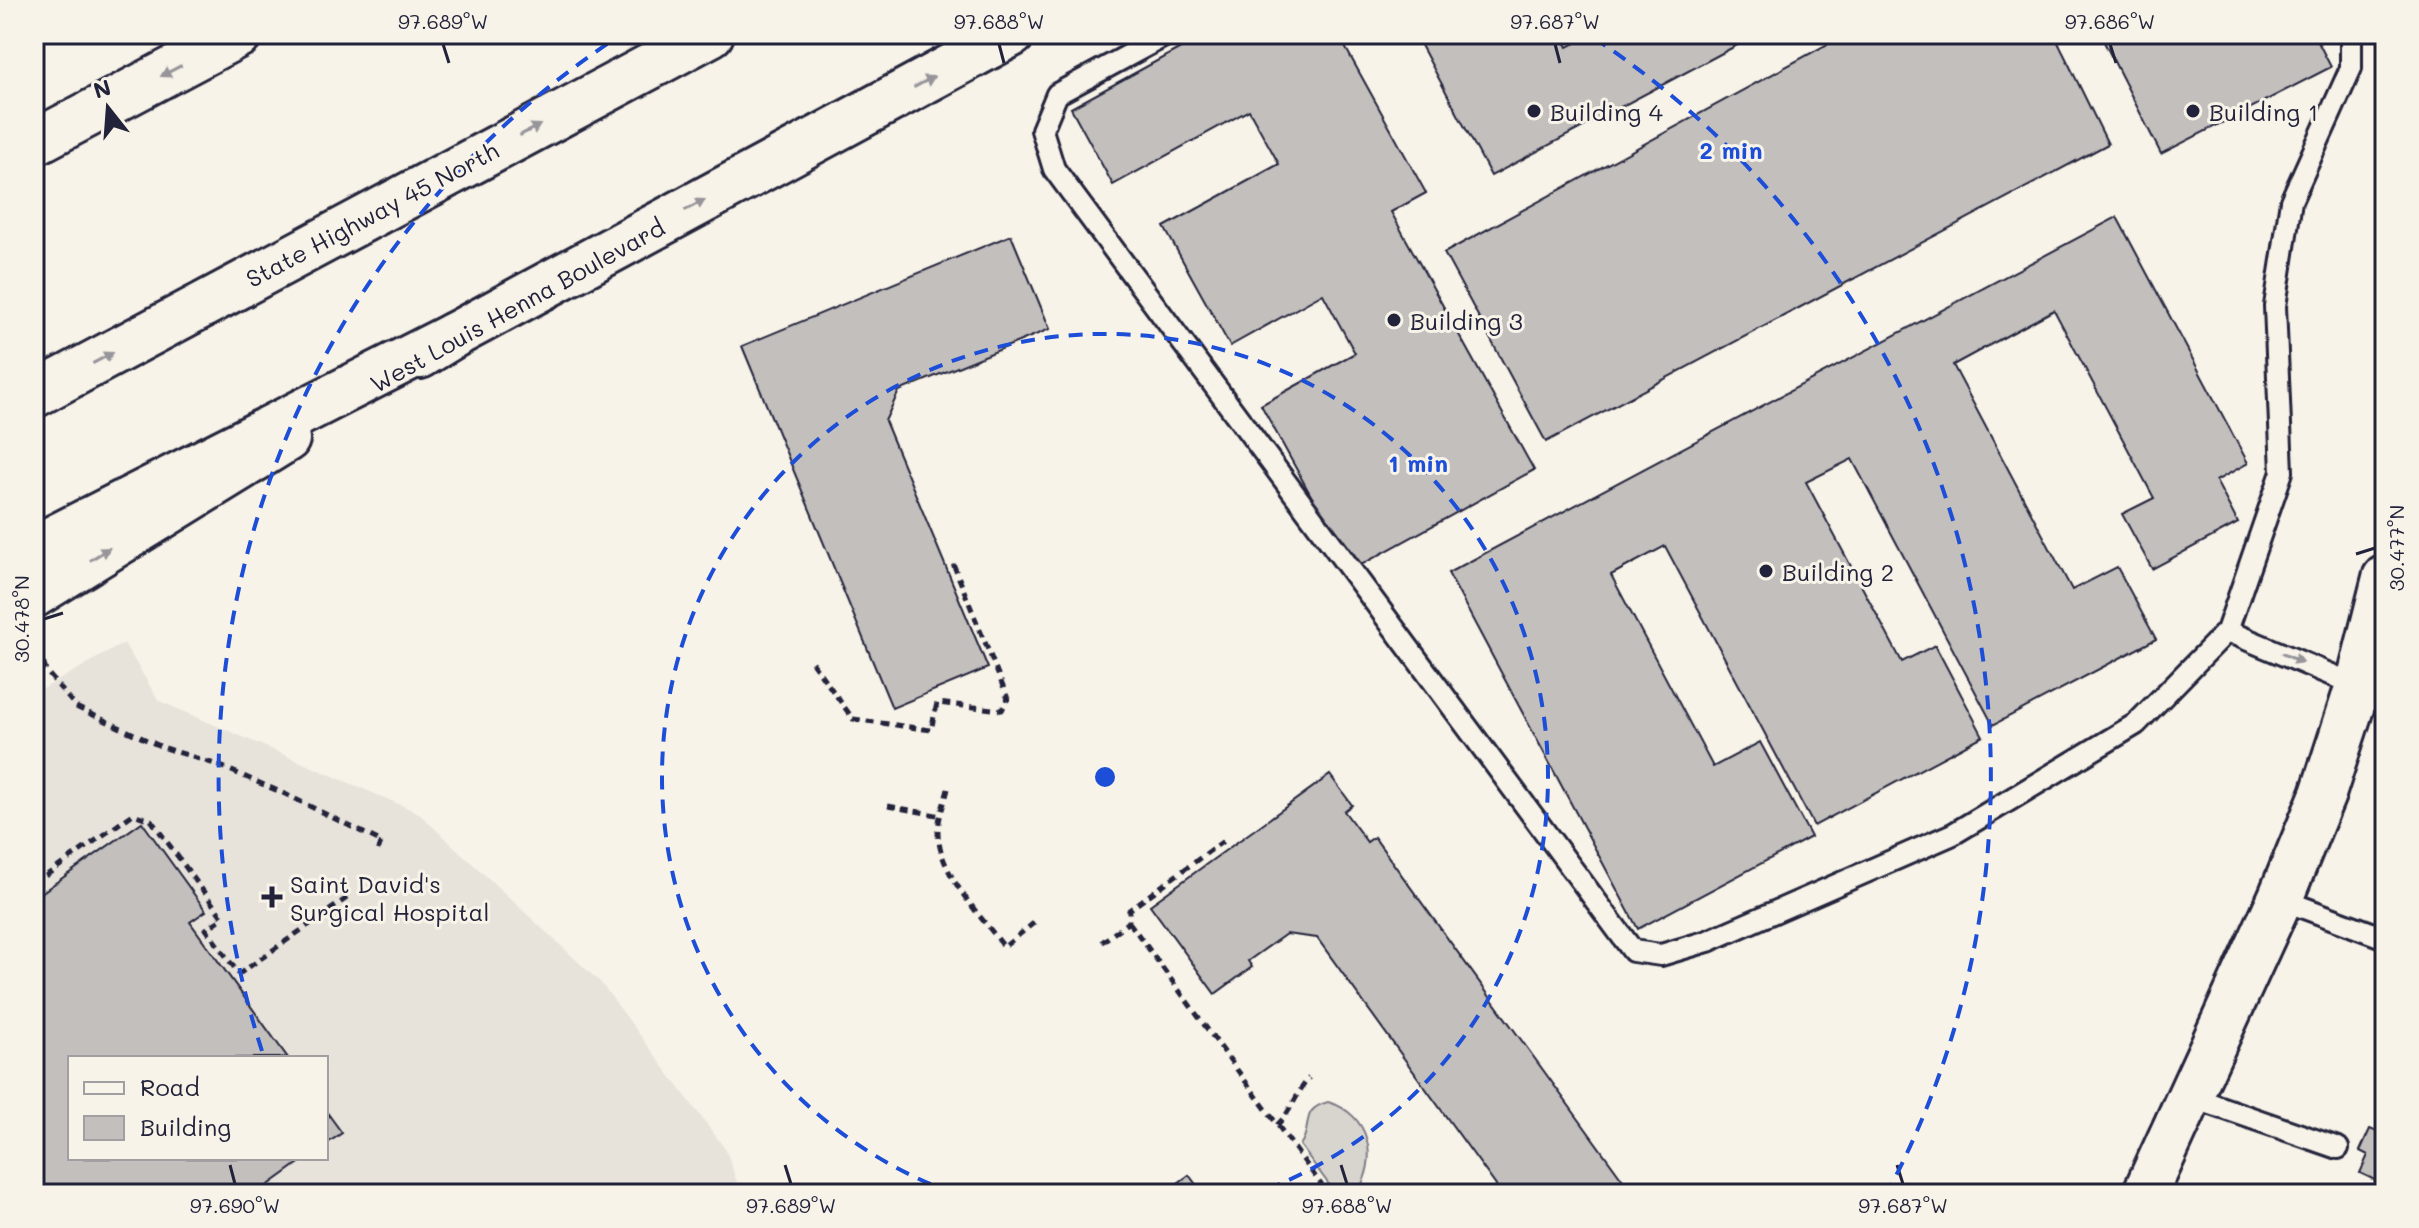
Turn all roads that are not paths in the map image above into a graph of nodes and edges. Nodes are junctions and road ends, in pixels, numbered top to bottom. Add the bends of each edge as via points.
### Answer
1 (240, 34) edge
2 (711, 34) edge
3 (1012, 34) edge
4 (1168, 34) edge
5 (2351, 34) edge
6 (34, 143) edge
7 (454, 335) junction
8 (34, 395) edge
9 (34, 548) edge
10 (2385, 578) edge
11 (34, 595) edge
12 (2227, 631) junction
13 (2358, 686) junction
14 (2280, 899) junction
15 (2385, 938) edge
16 (2191, 1097) junction
17 (2338, 1148) dead end
18 (2156, 1191) edge

1 -> 6 main road
8 -> 2 main road, State Highway 45 North
7 -> 3 main road, West Louis Henna Boulevard
4 - 12 lane via 1057,94 1042,130 1054,169 1633,951 1661,955 1708,941 1953,834 2136,724
5 - 12 lane via 2351,68 2291,201 2275,306 2282,472
7 - 9 main road
11 -> 7 main road, West Louis Henna Boulevard
10 - 13 main road
12 -> 13 lane
13 - 14 main road via 2323,794
14 - 15 lane
14 - 16 main road
16 - 17 lane
16 - 18 main road

